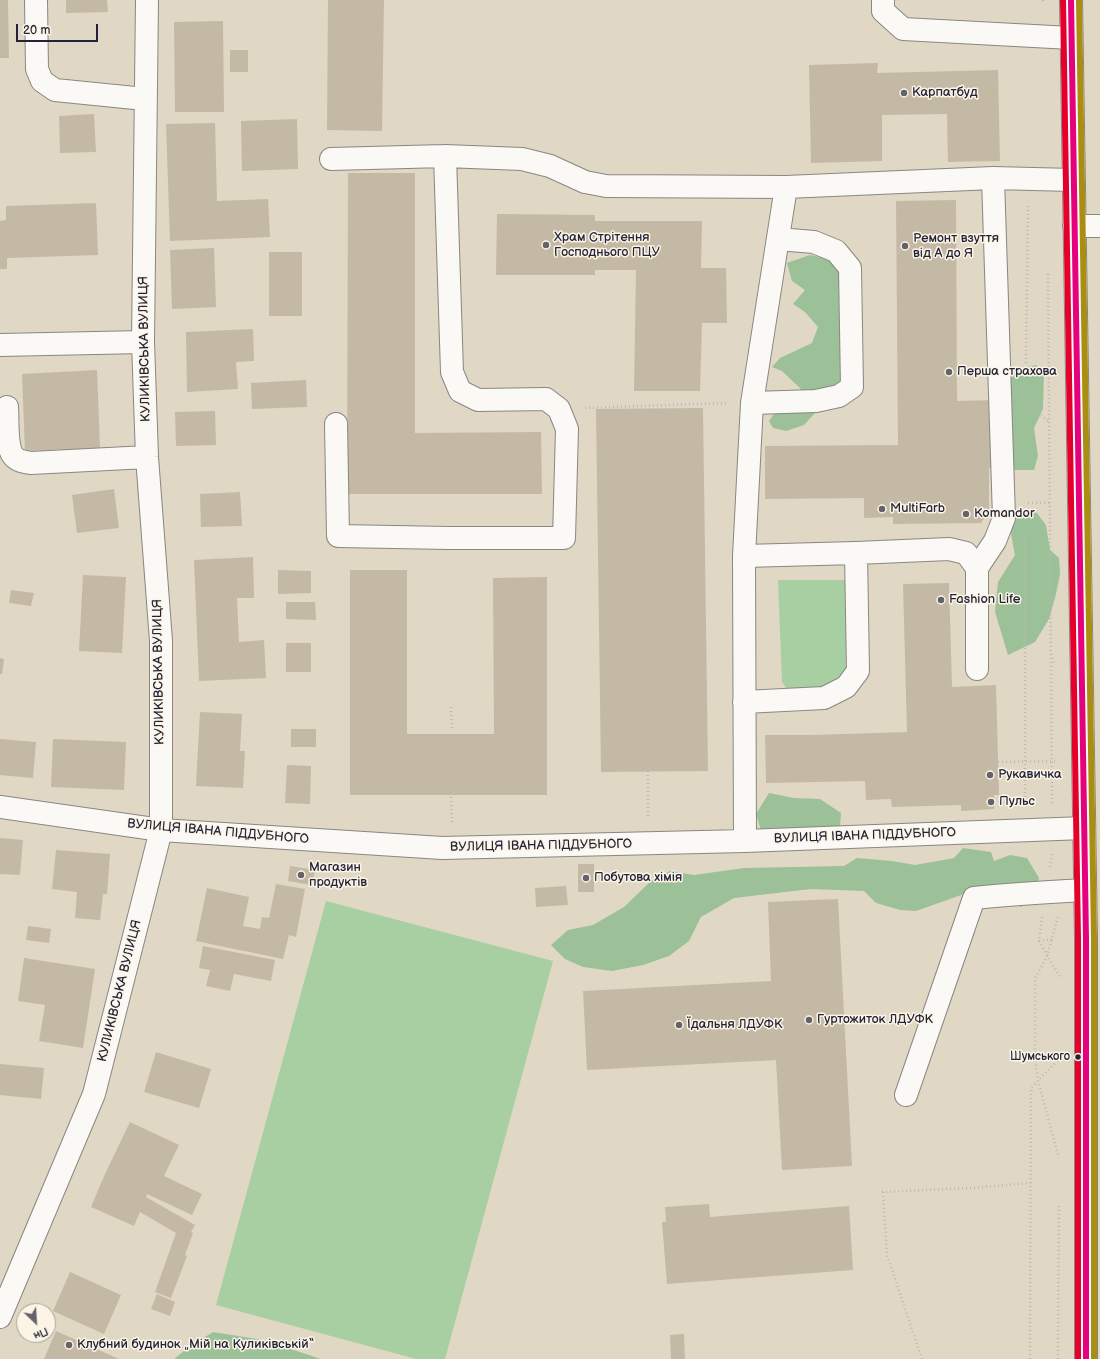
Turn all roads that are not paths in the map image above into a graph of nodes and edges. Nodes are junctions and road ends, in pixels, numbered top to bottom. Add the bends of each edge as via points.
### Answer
1 (36, 0) edge
2 (147, 0) edge
3 (883, 0) edge
4 (1070, 0) edge
5 (1071, 38) junction
6 (145, 99) junction
7 (444, 156) junction
8 (331, 159) dead end
9 (993, 178) junction
10 (1073, 180) junction
11 (786, 186) junction
12 (1074, 226) junction
13 (1100, 226) edge
14 (778, 239) junction
15 (143, 342) junction
16 (0, 345) edge
17 (752, 403) junction
18 (7, 407) dead end
19 (336, 424) dead end
20 (147, 457) junction
21 (856, 554) junction
22 (744, 556) junction
23 (977, 568) junction
24 (977, 669) dead end
25 (744, 702) junction
26 (0, 807) edge
27 (1084, 828) junction
28 (161, 830) junction
29 (745, 841) junction
30 (1085, 890) junction
31 (906, 1095) dead end
32 (0, 1317) edge
33 (1086, 1359) edge

1 - 6 street via 38,69 42,81 55,90
2 - 6 street, КУЛИКІВСЬКА ВУЛИЦЯ
3 - 5 street via 883,10 903,29
4 - 5 street
5 - 10 street
6 - 15 street, КУЛИКІВСЬКА ВУЛИЦЯ
7 - 8 street
7 - 11 street via 522,159 550,166 585,182 606,186
7 - 19 street via 452,372 460,391 478,400 546,399 559,409 567,428 564,538 338,536
9 - 10 street
9 - 11 street
9 - 23 street via 1004,518 996,541
10 - 12 street
11 - 14 street
12 - 13 street
12 - 27 street
14 - 17 street
14 - 17 street via 814,242 836,252 850,268 852,387 839,396 816,401
15 - 16 street
15 - 20 street, КУЛИКІВСЬКА ВУЛИЦЯ
17 - 22 street
18 - 20 street via 9,444 12,454 20,461 31,464
20 - 28 street, КУЛИКІВСЬКА ВУЛИЦЯ via 161,641
21 - 22 street
21 - 23 street via 949,549 966,553
21 - 25 street via 858,671 846,688 824,698
22 - 25 street
23 - 24 street
25 - 29 street
26 - 28 street, ВУЛИЦЯ ІВАНА ПІДДУБНОГО
27 - 29 street, ВУЛИЦЯ ІВАНА ПІДДУБНОГО
27 - 30 street
28 - 29 street, ВУЛИЦЯ ІВАНА ПІДДУБНОГО via 442,848
28 - 32 street, КУЛИКІВСЬКА ВУЛИЦЯ via 94,1094
30 - 31 street via 974,898
30 - 33 street

